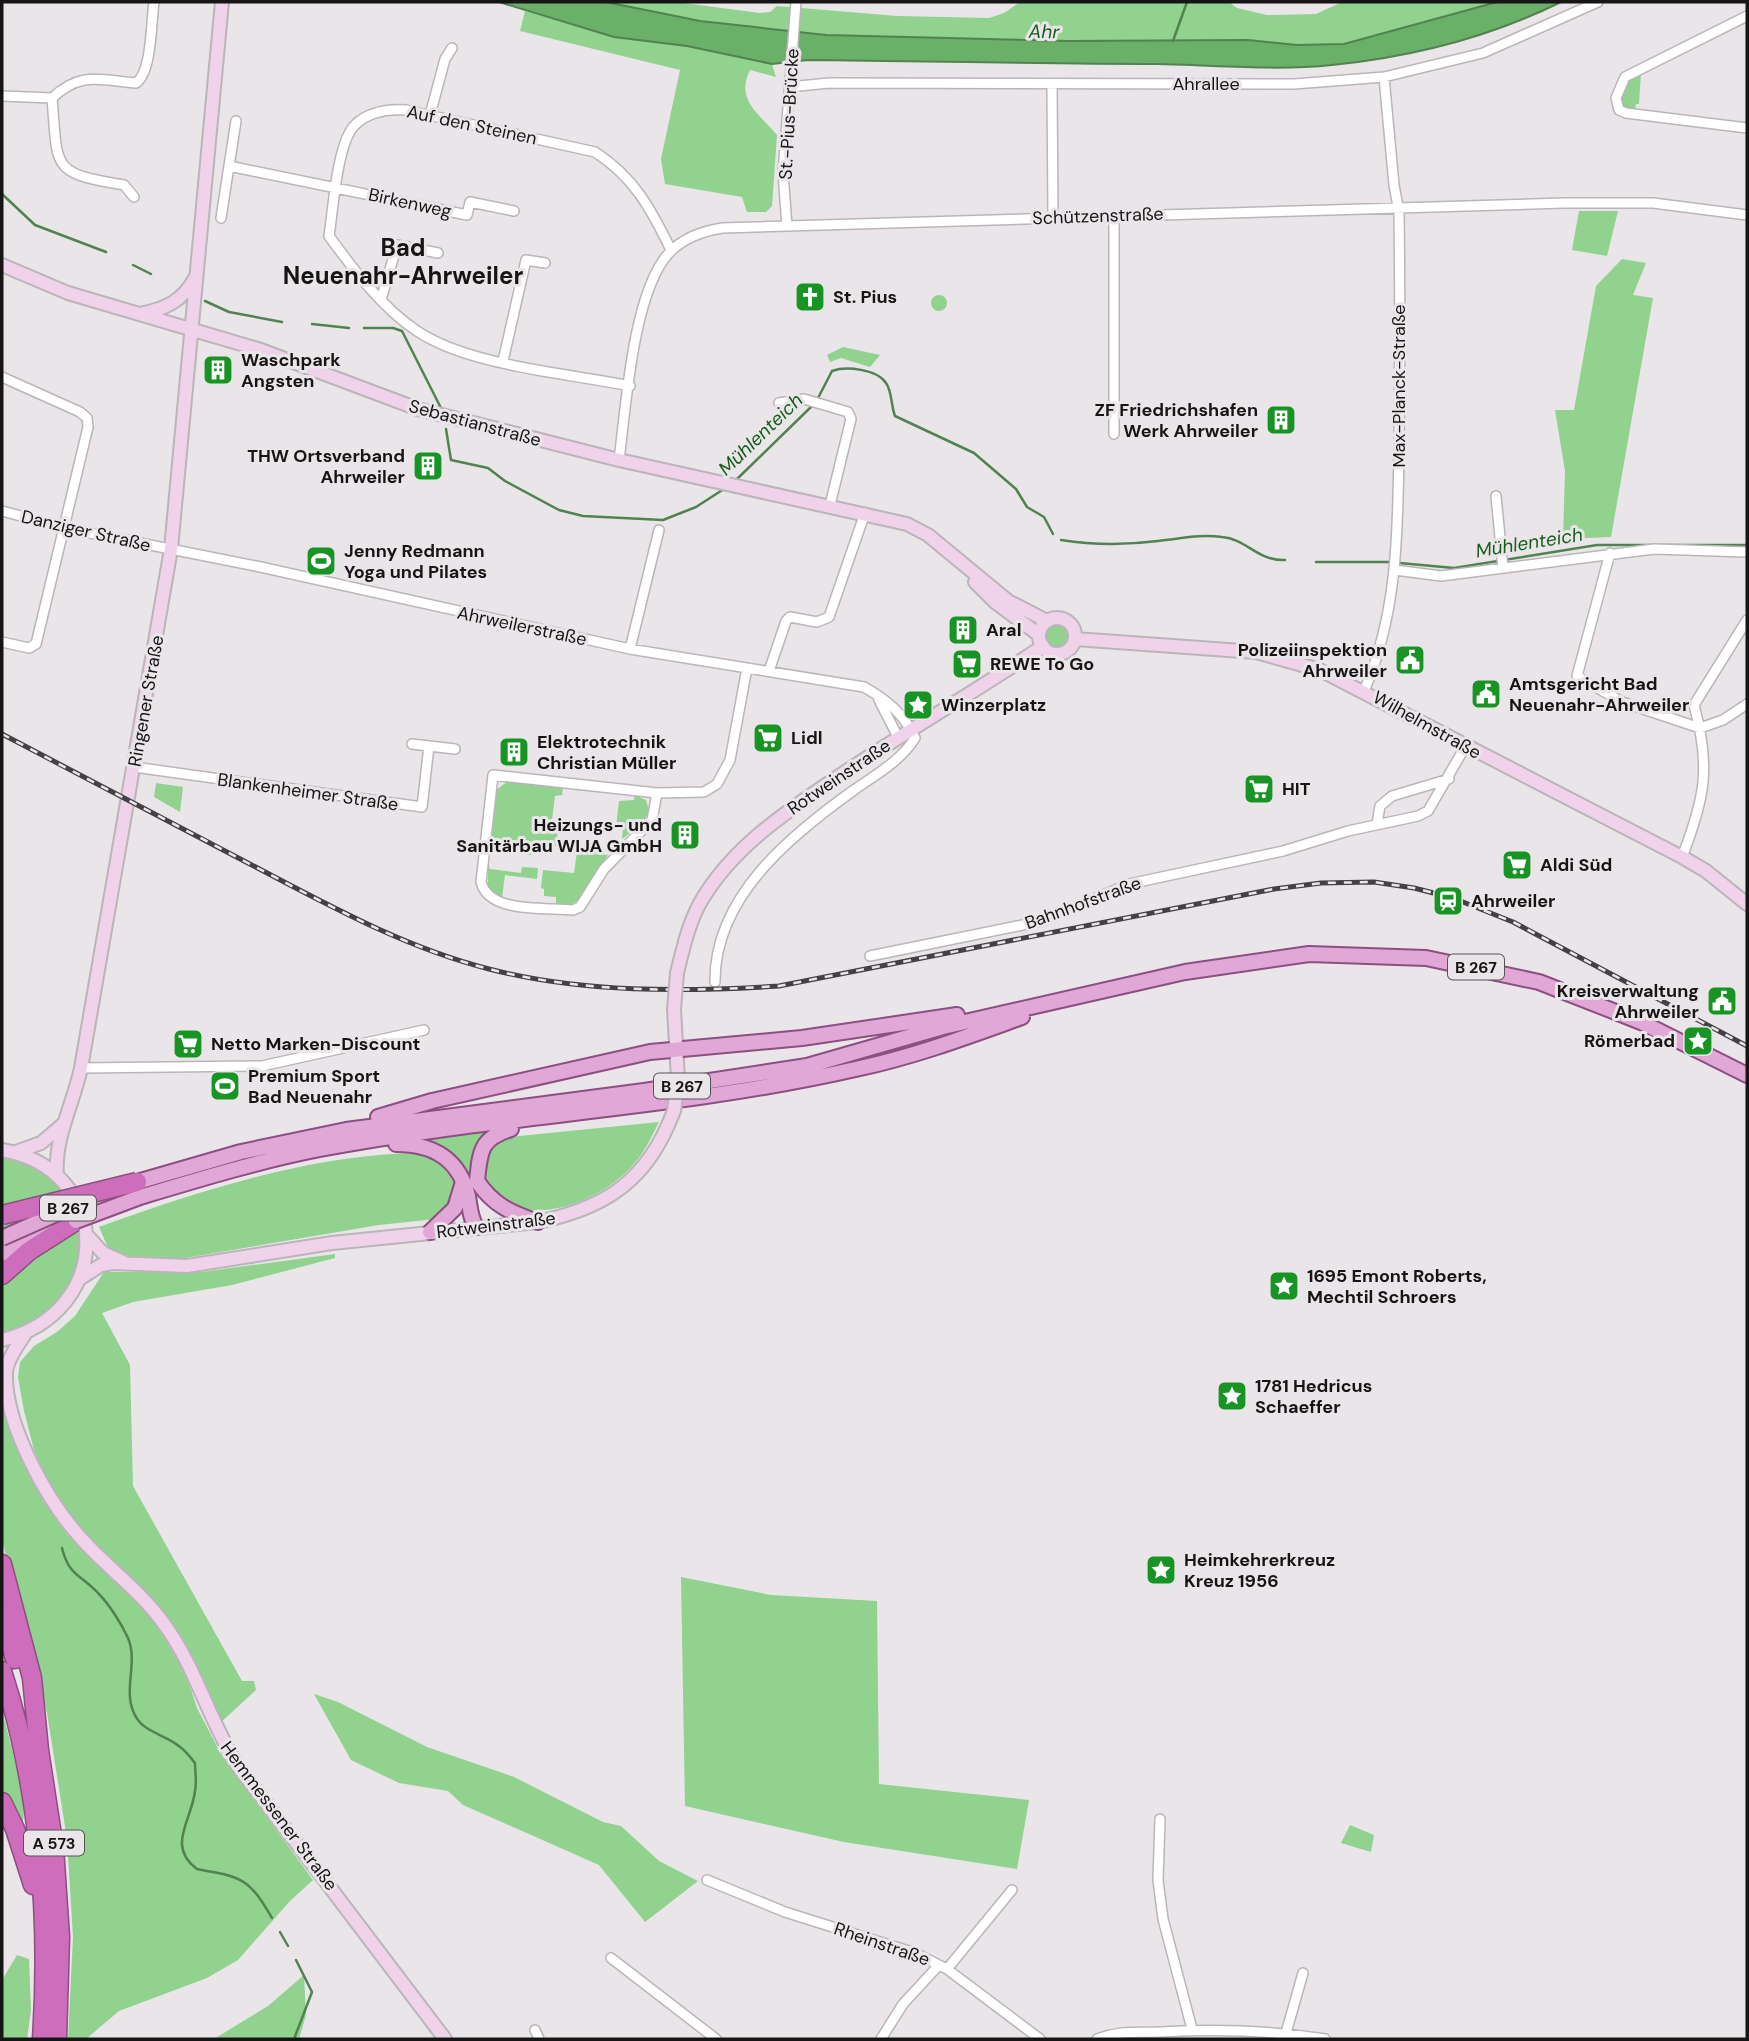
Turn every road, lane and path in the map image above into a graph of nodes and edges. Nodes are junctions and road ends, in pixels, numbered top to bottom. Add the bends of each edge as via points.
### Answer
1 (154, 2) edge
2 (222, 2) edge
3 (1598, 2) edge
4 (796, 3) edge
5 (1747, 16) edge
6 (452, 48) dead end
7 (1384, 77) junction
8 (1052, 85) junction
9 (799, 86) dead end
10 (2, 96) edge
11 (52, 98) junction
12 (430, 115) junction
13 (236, 121) dead end
14 (1747, 128) edge
15 (229, 166) junction
16 (337, 187) junction
17 (134, 197) dead end
18 (1399, 206) junction
19 (514, 211) dead end
20 (1114, 215) junction
21 (1747, 215) edge
22 (221, 218) dead end
23 (1053, 218) junction
24 (788, 226) junction
25 (671, 250) junction
26 (438, 253) dead end
27 (545, 263) dead end
28 (2, 265) edge
29 (196, 275) junction
30 (381, 300) junction
31 (136, 315) junction
32 (193, 331) junction
33 (503, 361) junction
34 (2, 377) edge
35 (630, 386) junction
36 (779, 403) dead end
37 (1114, 434) dead end
38 (619, 460) junction
39 (1496, 496) dead end
40 (830, 505) junction
41 (2, 511) edge
42 (865, 513) junction
43 (65, 528) junction
44 (659, 530) dead end
45 (171, 549) junction
46 (1747, 552) edge
47 (1610, 553) junction
48 (1503, 563) junction
49 (1395, 565) junction
50 (998, 599) junction
51 (1747, 620) edge
52 (1046, 621) junction
53 (1075, 639) junction
54 (1041, 641) junction
55 (2, 642) edge
56 (630, 649) junction
57 (747, 668) junction
58 (769, 671) junction
59 (1364, 691) junction
60 (874, 692) junction
61 (1747, 704) edge
62 (1700, 728) junction
63 (911, 729) junction
64 (898, 737) junction
65 (412, 744) dead end
66 (429, 746) junction
67 (1465, 747) junction
68 (455, 749) dead end
69 (134, 766) junction
70 (1449, 779) junction
71 (657, 793) junction
72 (1377, 824) junction
73 (1682, 857) junction
74 (1747, 904) edge
75 (870, 956) dead end
76 (715, 982) dead end
77 (1079, 996) junction
78 (424, 1030) dead end
79 (676, 1048) junction
80 (81, 1068) junction
81 (1747, 1075) edge
82 (556, 1117) junction
83 (63, 1125) junction
84 (316, 1136) junction
85 (349, 1144) junction
86 (2, 1150) edge
87 (16, 1152) junction
88 (57, 1176) junction
89 (470, 1181) junction
90 (138, 1189) junction
91 (2, 1215) edge
92 (538, 1222) junction
93 (81, 1227) junction
94 (476, 1227) junction
95 (430, 1232) junction
96 (2, 1238) edge
97 (2, 1254) edge
98 (127, 1263) junction
99 (2, 1275) edge
100 (80, 1278) junction
101 (25, 1334) junction
102 (2, 1340) edge
103 (4, 1367) edge
104 (2, 1564) edge
105 (2, 1615) edge
106 (2, 1671) edge
107 (39, 1750) junction
108 (2, 1802) edge
109 (1160, 1819) dead end
110 (707, 1880) dead end
111 (1012, 1890) dead end
112 (44, 1925) junction
113 (611, 1958) dead end
114 (943, 1967) junction
115 (1303, 1973) dead end
116 (1192, 2029) junction
117 (1286, 2033) junction
118 (1260, 2035) edge
119 (1159, 2036) edge
120 (42, 2039) edge
121 (58, 2039) edge
122 (445, 2039) edge
123 (716, 2039) edge
124 (881, 2039) edge
125 (1040, 2039) edge
126 (1097, 2039) edge
127 (1325, 2039) edge

1 - 11 street via 142,78 136,83 81,79
2 - 29 main road, Ringener Straße
3 - 7 street, Ahrallee via 1483,53
4 - 24 street, St.-Pius-Brücke via 783,173
5 - 14 street via 1625,77 1616,98 1619,110 1626,113
6 - 12 street
7 - 8 street, Ahrallee via 1294,84
7 - 18 street, Max-Planck-Straße
8 - 9 street, Ahrallee
8 - 23 street
10 - 11 street
11 - 17 street via 57,156 68,171 81,178 124,185
12 - 16 street, Auf den Steinen via 386,109 355,125 345,142
12 - 25 street, Auf den Steinen via 595,152 620,168 655,217
13 - 15 street
15 - 16 street
15 - 22 street
16 - 19 street, Birkenweg via 467,215 470,202
16 - 30 street, Auf den Steinen via 329,236
18 - 20 street, Schützenstraße
18 - 21 street, Schützenstraße via 1653,203
18 - 49 street, Max-Planck-Straße
20 - 23 street, Schützenstraße
20 - 37 street
23 - 24 street, Schützenstraße
24 - 25 street, Schützenstraße via 704,231
25 - 35 street, Schützenstraße via 656,272 643,308
26 - 30 street via 397,245
27 - 33 street via 526,260
28 - 31 main road, Sebastianstraße
29 - 31 main road via 178,300
29 - 32 main road, Ringener Straße
30 - 33 street, Auf den Steinen via 415,330 442,345
31 - 32 main road, Sebastianstraße
32 - 38 main road, Sebastianstraße via 271,354 418,409
32 - 45 main road, Ringener Straße
33 - 35 street, Auf den Steinen
34 - 43 street via 87,418
35 - 38 street, Schützenstraße
36 - 40 street via 808,400 843,409 851,419
38 - 40 main road, Sebastianstraße
39 - 48 street
40 - 42 main road, Sebastianstraße
41 - 43 street, Danziger Straße
42 - 50 main road, Sebastianstraße via 907,524 952,556
42 - 58 street via 829,617 817,622 790,617
43 - 45 street, Danziger Straße
43 - 55 street via 33,648
44 - 56 street
45 - 56 street, Ahrweilerstraße
45 - 69 main road, Ringener Straße
46 - 47 street via 1654,549
47 - 48 street
47 - 62 street via 1577,676 1622,702
48 - 49 street via 1441,576
49 - 59 street, Max-Planck-Straße via 1376,664
50 - 52 main road, Sebastianstraße
50 - 54 main road, Sebastianstraße
51 - 62 street via 1694,705
52 - 53 main road via 1070,622
52 - 54 main road
53 - 54 main road via 1064,653 1052,653
53 - 59 main road, Wilhelmstraße via 1256,652 1296,661
54 - 63 main road, Rotweinstraße
56 - 57 street, Ahrweilerstraße
57 - 58 street, Ahrweilerstraße
57 - 71 street via 724,774 704,792
58 - 60 street, Ahrweilerstraße
59 - 67 main road, Wilhelmstraße
60 - 63 street, Ahrweilerstraße via 893,706
60 - 64 street
61 - 62 street
62 - 73 street via 1706,782
63 - 64 main road, Rotweinstraße
63 - 76 street, Rotweinstraße via 915,738 898,758 767,862 739,901 715,957
64 - 79 main road, Rotweinstraße, bridge via 792,808 741,851 700,903 677,973
65 - 66 street
66 - 68 street
66 - 69 street, Blankenheimer Straße via 422,807
67 - 70 street, Bahnhofstraße
67 - 73 main road, Wilhelmstraße
69 - 80 main road, Ringener Straße
70 - 72 street, Bahnhofstraße via 1428,811
70 - 72 street via 1392,796 1380,806
71 - 71 street via 492,775 481,882 485,893 497,902 580,907 604,869 652,821
72 - 75 street, Bahnhofstraße via 1283,851 1129,884 1042,921
73 - 74 main road, Wilhelmstraße
77 - 79 main road, B 267 via 802,1038
77 - 81 main road, B 267 via 1221,965 1309,954 1426,958 1562,990 1641,1022
77 - 82 main road, B 267 via 860,1069 727,1095
77 - 84 main road, B 267 via 943,1027 807,1066
78 - 80 street via 262,1066
79 - 84 main road via 432,1101
79 - 92 main road, Rotweinstraße, bridge via 677,1096 668,1125 647,1163 589,1209
80 - 83 main road, Ringener Straße
82 - 85 main road, B 267
82 - 89 main road, B 267 via 495,1134 483,1146
83 - 87 main road via 41,1143
83 - 88 main road, Ringener Straße via 55,1153
84 - 90 main road, B 267 via 241,1152
85 - 89 main road, B 267 via 428,1147 451,1161
85 - 90 main road, B 267
86 - 87 main road
87 - 88 main road
88 - 93 main road via 76,1202
89 - 92 main road, B 267 via 510,1213
89 - 94 main road, B 267 via 470,1218
89 - 95 main road, B 267 via 455,1208
90 - 91 highway, bridge
90 - 93 main road, B 267, bridge
90 - 96 main road, B 267, bridge
92 - 94 main road, Rotweinstraße
93 - 97 main road, B 267
93 - 98 main road via 103,1253
93 - 99 highway via 29,1251
93 - 100 main road via 86,1256
94 - 95 main road, Rotweinstraße
95 - 98 main road, Rotweinstraße via 187,1266
98 - 100 main road, Rotweinstraße via 101,1265
100 - 101 main road via 65,1306
101 - 102 main road
101 - 103 main road, Hemmessener Straße
103 - 122 main road, Hemmessener Straße via 19,1433 49,1496 79,1536 166,1626 182,1651 217,1733 238,1766
104 - 107 highway, A 573 via 32,1678
105 - 107 highway, A 573
106 - 112 highway, A 573 via 26,1775
107 - 121 highway, A 573 via 58,1892
108 - 112 highway via 27,1864
109 - 116 street via 1158,1880 1163,1919
110 - 114 street, Rheinstraße
111 - 114 street
112 - 120 highway, A 573
113 - 123 street
114 - 124 street via 903,2004
114 - 125 street, Rheinstraße
115 - 117 street
116 - 118 street
116 - 119 street
117 - 118 street
117 - 127 street
119 - 126 street via 1117,2031

